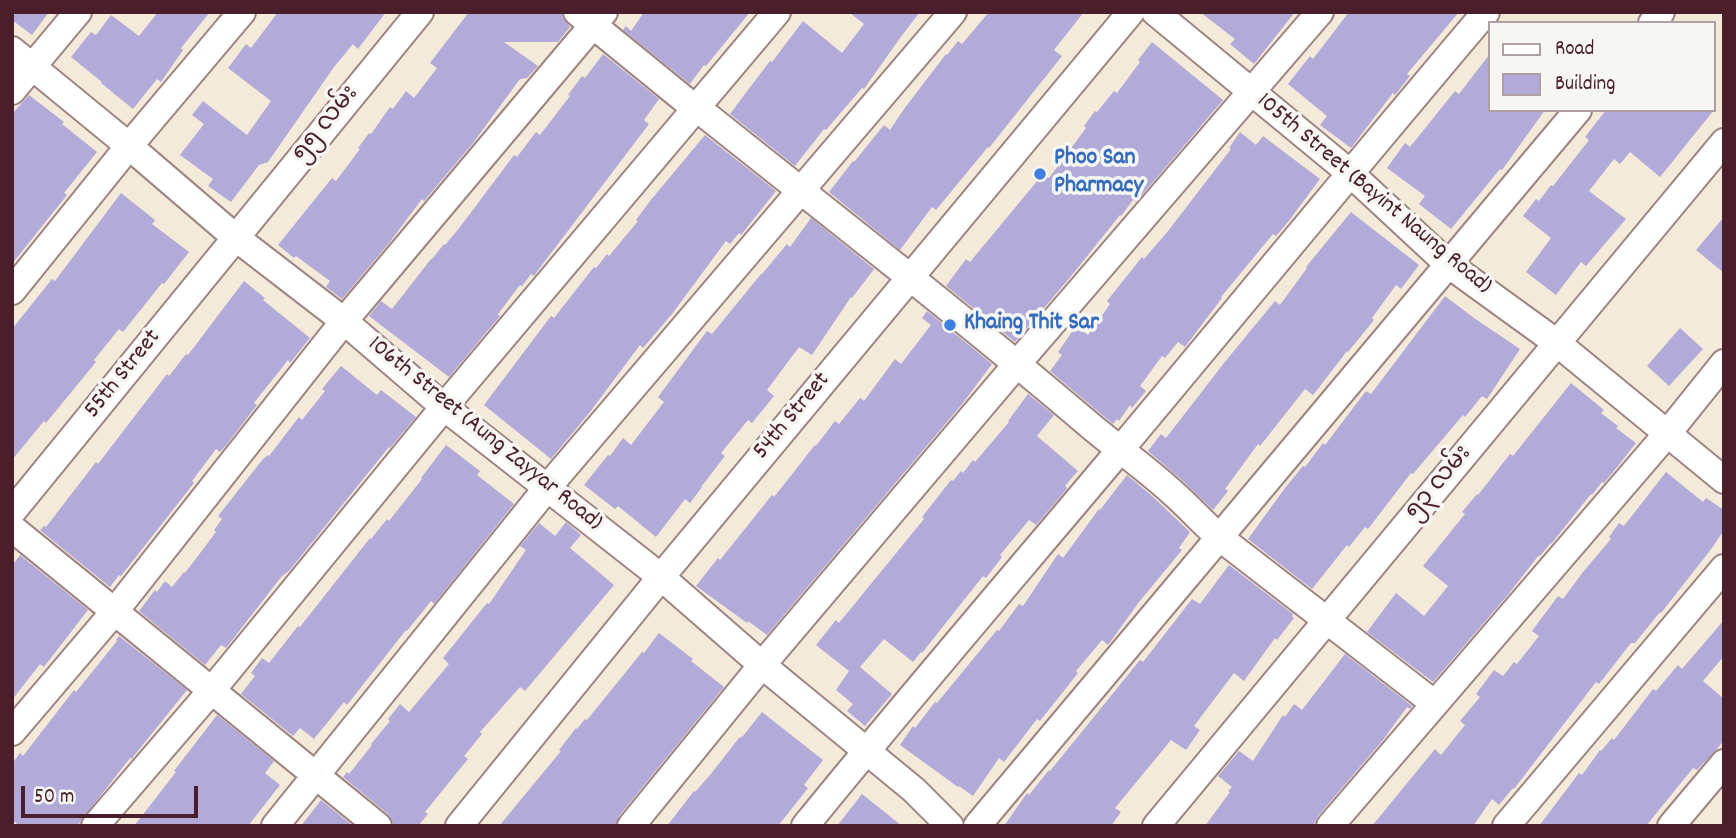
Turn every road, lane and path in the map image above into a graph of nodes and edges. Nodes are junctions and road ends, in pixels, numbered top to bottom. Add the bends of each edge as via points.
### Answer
1 (78, 12) edge
2 (243, 12) edge
3 (419, 12) edge
4 (777, 12) edge
5 (953, 12) edge
6 (1131, 12) edge
7 (1154, 12) edge
8 (1320, 12) edge
9 (1486, 12) edge
10 (591, 17) edge
11 (22, 58) edge
12 (12, 91) edge
13 (1252, 93) junction
14 (696, 108) junction
15 (1576, 112) edge
16 (1724, 142) edge
17 (129, 146) junction
18 (1350, 173) junction
19 (800, 191) junction
20 (235, 237) junction
21 (1448, 264) junction
22 (910, 276) junction
23 (12, 291) edge
24 (344, 321) junction
25 (1557, 343) junction
26 (1724, 363) edge
27 (1017, 364) junction
28 (444, 407) junction
29 (1667, 434) junction
30 (1119, 450) junction
31 (1724, 480) edge
32 (547, 488) junction
33 (12, 512) edge
34 (12, 528) edge
35 (1219, 537) junction
36 (1724, 568) edge
37 (661, 577) junction
38 (115, 611) junction
39 (1327, 620) junction
40 (762, 665) junction
41 (212, 690) junction
42 (1436, 704) junction
43 (12, 732) edge
44 (866, 751) junction
45 (1724, 763) edge
46 (316, 777) junction
47 (95, 826) edge
48 (275, 826) edge
49 (377, 826) edge
50 (459, 826) edge
51 (631, 826) edge
52 (805, 826) edge
53 (950, 826) edge
54 (977, 826) edge
55 (1156, 826) edge
56 (1330, 826) edge
57 (1506, 826) edge
58 (1671, 826) edge

1 - 11 street
2 - 17 street
3 - 20 street, ၅၅ လမ်း
4 - 14 street
5 - 19 street
6 - 22 street, 54th Street
7 - 13 street, 105th Street (Bayint Naung Road)
8 - 13 street
9 - 18 street
10 - 14 street
10 - 24 street
11 - 12 street
11 - 17 street, 106th Street (Aung Zayyar Road)
13 - 18 street, 105th Street (Bayint Naung Road)
13 - 27 street
14 - 19 street
14 - 28 street
15 - 21 street
16 - 25 street, ၅၃ လမ်း
17 - 20 street, 106th Street (Aung Zayyar Road)
17 - 23 street
18 - 21 street, 105th Street (Bayint Naung Road)
18 - 30 street
19 - 22 street
19 - 32 street
20 - 24 street, 106th Street (Aung Zayyar Road)
20 - 33 street, 55th Street
21 - 25 street, 105th Street (Bayint Naung Road)
21 - 35 street
22 - 27 street
22 - 37 street, 54th Street
24 - 28 street, 106th Street (Aung Zayyar Road)
24 - 38 street
25 - 29 street, 105th Street (Bayint Naung Road)
25 - 39 street, ၅၃ လမ်း
26 - 29 street
27 - 30 street
27 - 40 street
28 - 32 street, 106th Street (Aung Zayyar Road)
28 - 41 street
29 - 31 street, 105th Street (Bayint Naung Road)
29 - 42 street
30 - 35 street via 1173,492
30 - 44 street
32 - 37 street, 106th Street (Aung Zayyar Road)
32 - 46 street
34 - 38 street
35 - 39 street
35 - 54 street
36 - 57 street
37 - 40 street, 106th Street (Aung Zayyar Road)
37 - 50 street, 54th Street
38 - 41 street
38 - 43 street
39 - 42 street
39 - 55 street, ၅၃ လမ်း
40 - 44 street, 106th Street (Aung Zayyar Road)
40 - 51 street
41 - 46 street
41 - 47 street
42 - 56 street
44 - 52 street
44 - 53 street, 106th Street (Aung Zayyar Road)
45 - 58 street
46 - 48 street
46 - 49 street

